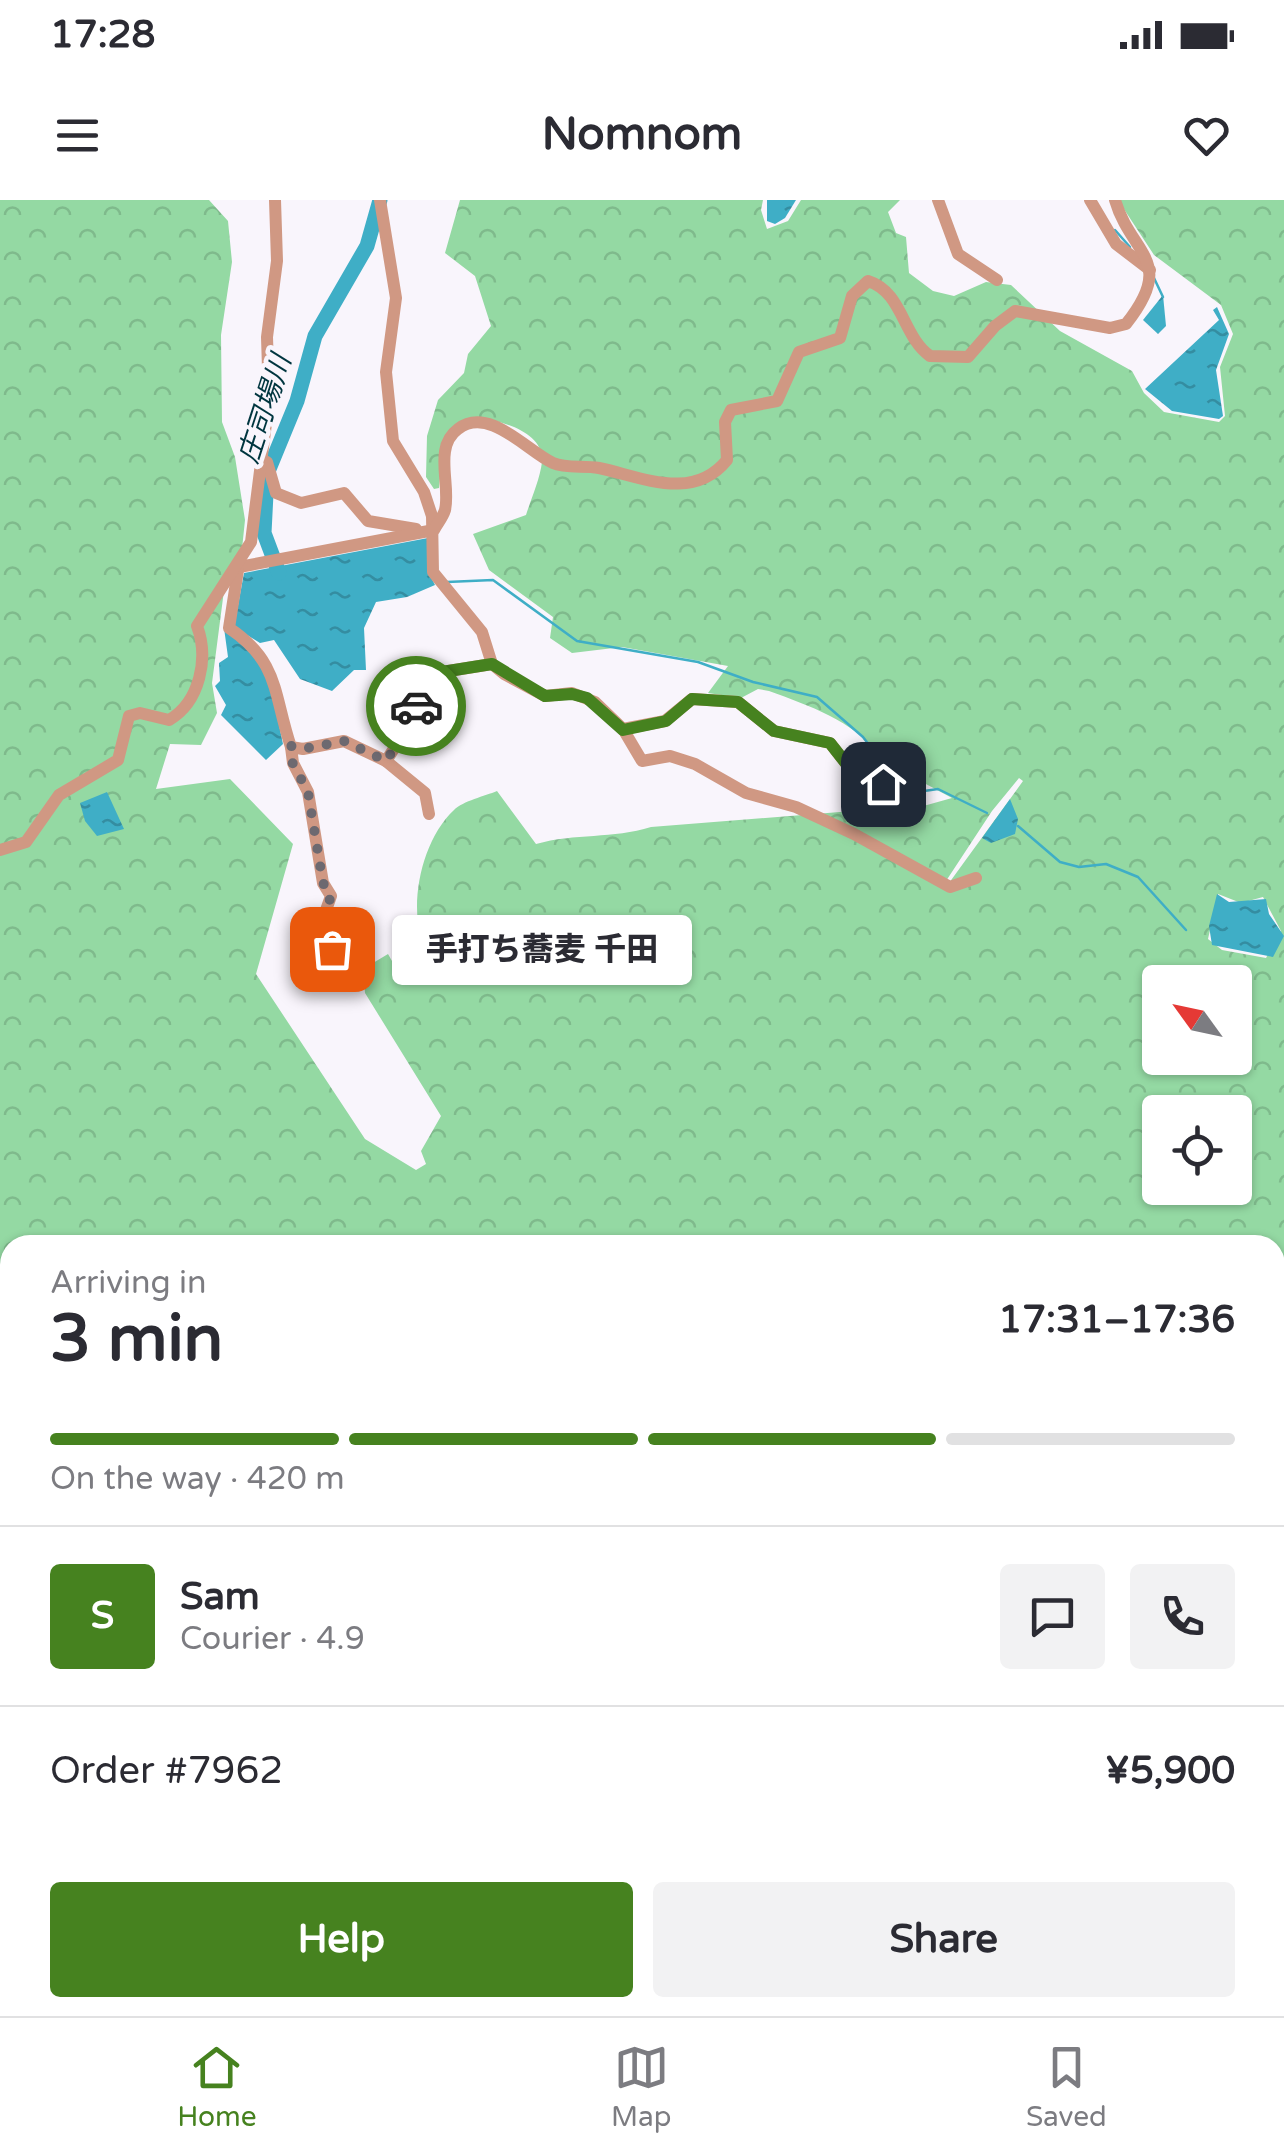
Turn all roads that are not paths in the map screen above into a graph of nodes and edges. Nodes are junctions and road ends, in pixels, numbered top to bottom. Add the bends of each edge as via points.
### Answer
1 (276, 200) edge
2 (380, 200) edge
3 (938, 200) edge
4 (1090, 200) edge
5 (1114, 200) edge
6 (1150, 270) junction
7 (997, 280) dead end
8 (261, 460) junction
9 (434, 530) junction
10 (239, 568) junction
11 (492, 664) junction
12 (623, 730) junction
13 (291, 746) junction
14 (386, 761) junction
15 (911, 800) dead end
16 (430, 814) dead end
17 (0, 850) edge
18 (976, 878) dead end
19 (346, 977) dead end

1 - 8 street
2 - 9 street via 396,298 386,372 393,441 424,492
3 - 7 street via 958,254
4 - 6 street via 1116,244
5 - 6 street via 1146,251
6 - 9 street via 1126,324 1110,328 1015,311 968,357 947,359 917,347 885,288 861,283 840,338 800,352 777,401 731,410 725,422 727,460 706,478 660,484 564,466 522,440 470,424 449,441 445,510
8 - 9 street via 268,462 276,492 300,503 344,493 375,524
8 - 10 street via 251,542
9 - 10 street
9 - 11 street via 432,564 440,583 482,632
10 - 13 street via 229,628 258,648 273,674
10 - 17 street via 198,626 205,647 198,681 180,714 169,720 129,716 118,760 59,794 26,842
11 - 12 street via 545,696 587,698
11 - 14 street via 442,672 402,716 404,733
12 - 15 street via 666,721 692,699 738,702 774,731 830,743 852,771
12 - 18 street via 642,762 670,756 695,764 746,793 809,812 946,886
13 - 14 street via 344,741
13 - 19 street via 331,896 320,928 354,973
14 - 16 street via 425,794

